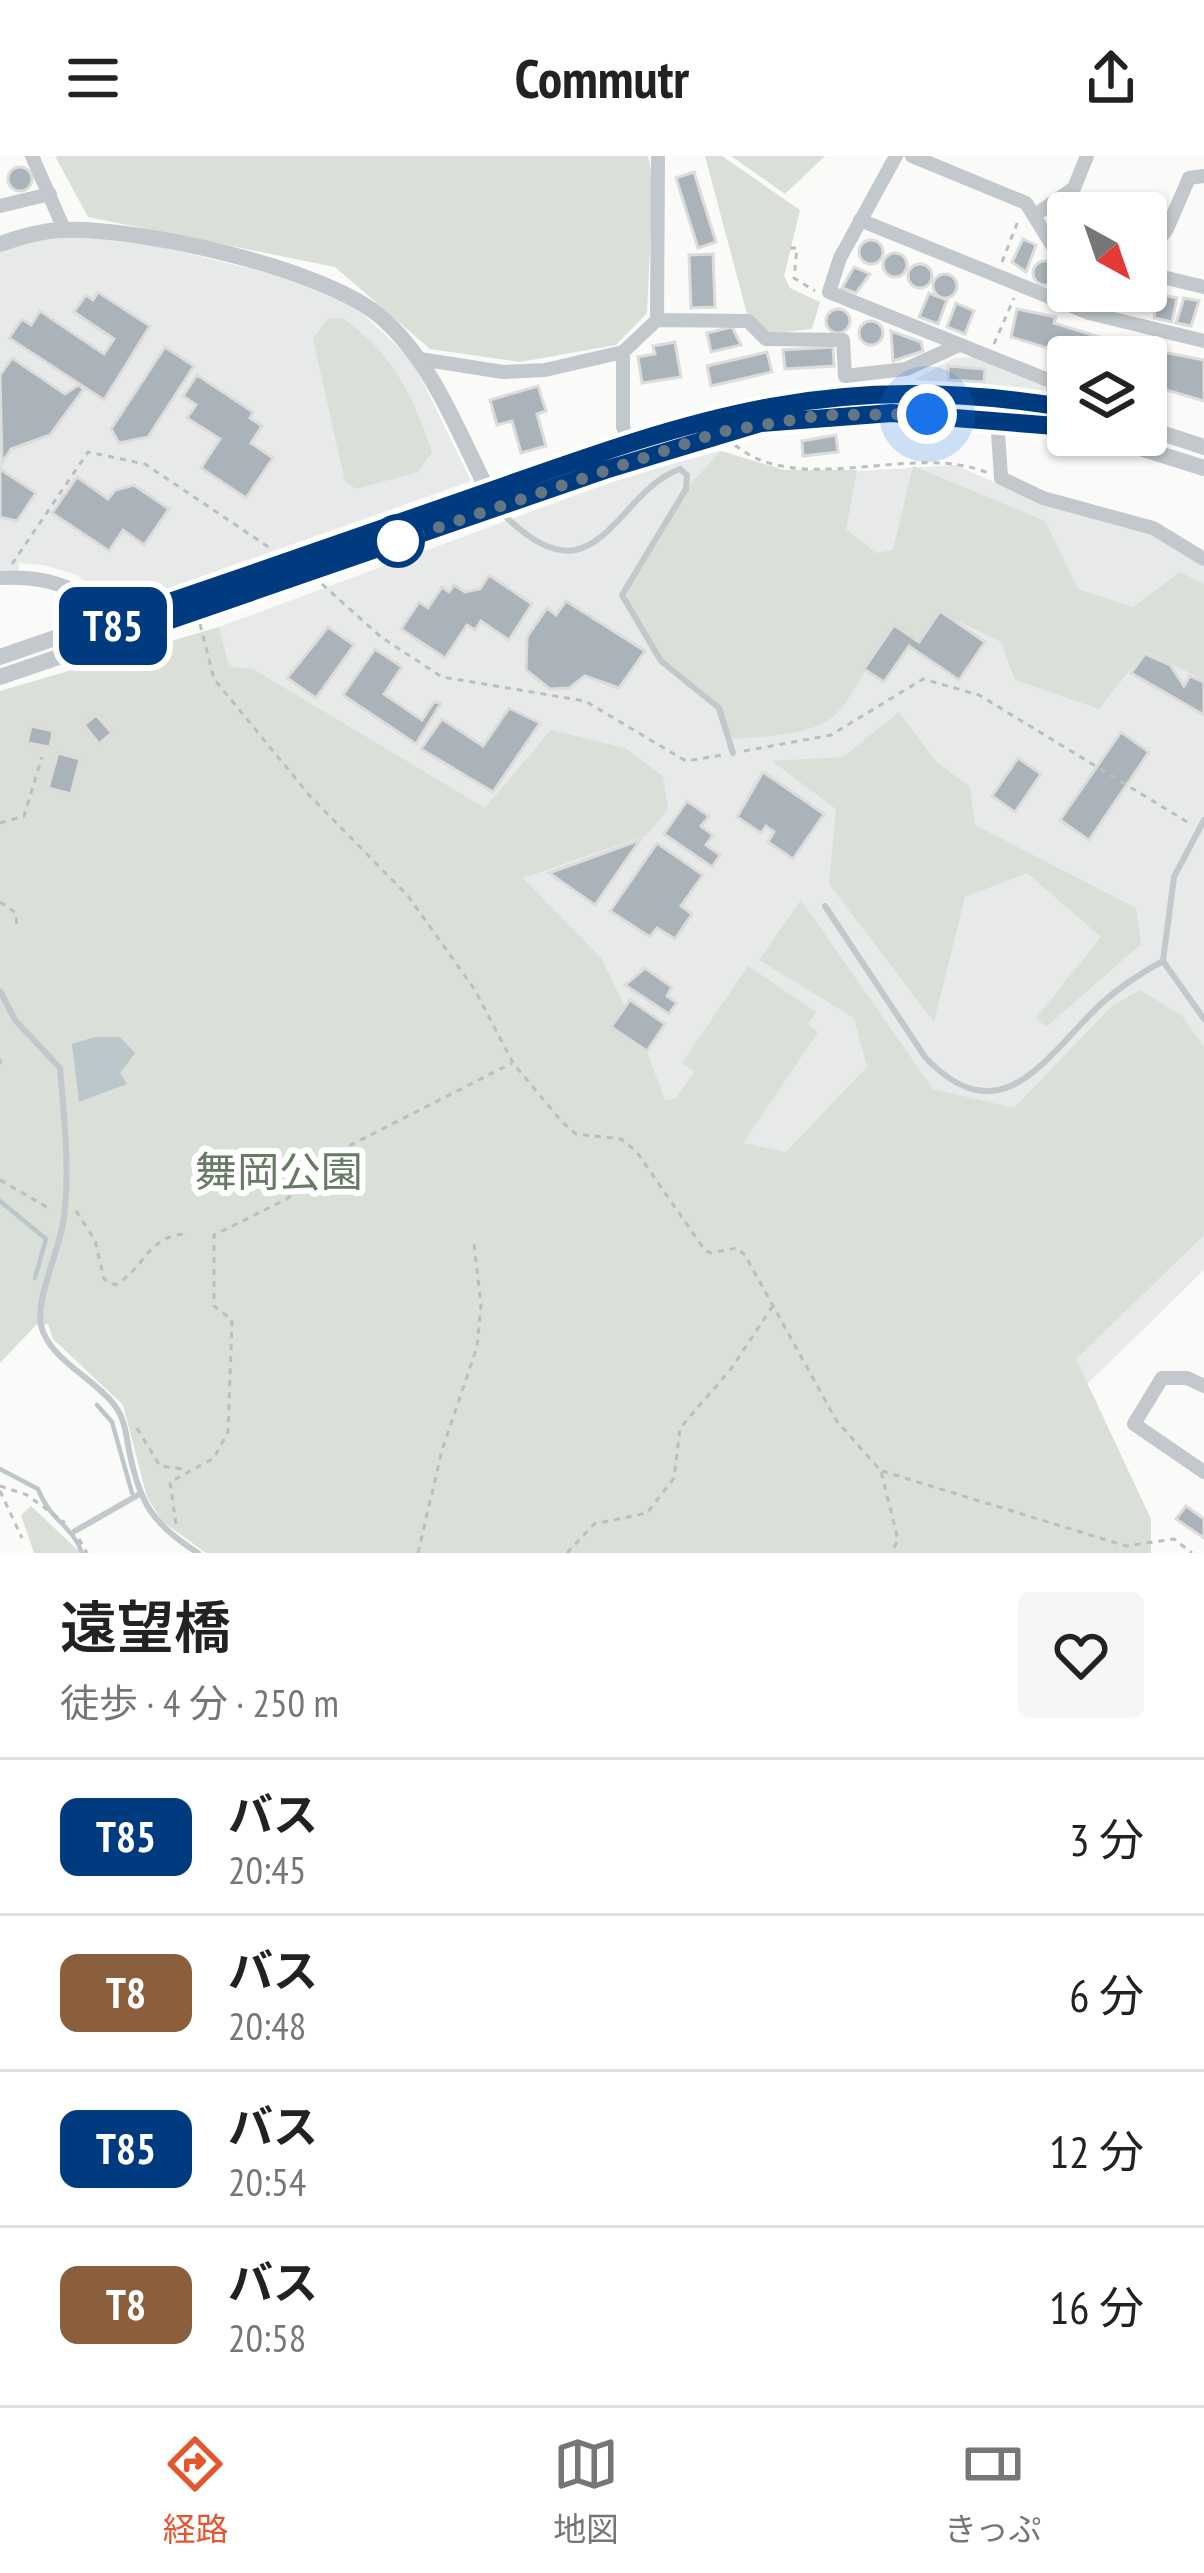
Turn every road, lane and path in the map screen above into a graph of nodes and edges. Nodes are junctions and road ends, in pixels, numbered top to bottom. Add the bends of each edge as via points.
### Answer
1 (32, 156) edge
2 (658, 156) edge
3 (896, 156) edge
4 (912, 156) edge
5 (1087, 156) edge
6 (1204, 176) edge
7 (50, 194) junction
8 (1, 205) edge
9 (1030, 209) junction
10 (860, 220) junction
11 (1167, 229) edge
12 (64, 230) junction
13 (1047, 237) edge
14 (0, 244) edge
15 (790, 248) dead end
16 (997, 276) junction
17 (1167, 278) edge
18 (1020, 286) junction
19 (1204, 287) edge
20 (829, 292) junction
21 (657, 320) junction
22 (1204, 341) edge
23 (959, 345) junction
24 (623, 352) junction
25 (990, 355) junction
26 (420, 359) junction
27 (1047, 379) edge
28 (1047, 413) edge
29 (1047, 416) edge
30 (997, 418) junction
31 (720, 432) junction
32 (1167, 435) edge
33 (628, 440) junction
34 (1204, 447) edge
35 (1166, 456) edge
36 (1204, 468) edge
37 (1001, 478) junction
38 (492, 500) junction
39 (250, 535) dead end
40 (1204, 559) edge
41 (1, 578) edge
42 (349, 603) dead end
43 (197, 611) junction
44 (115, 630) junction
45 (0, 657) edge
46 (0, 676) edge
47 (733, 753) junction
48 (42, 757) dead end
49 (1204, 820) edge
50 (0, 823) edge
51 (1196, 827) junction
52 (0, 902) edge
53 (825, 906) dead end
54 (17, 928) dead end
55 (1163, 961) junction
56 (0, 991) edge
57 (1204, 1019) edge
58 (513, 1063) junction
59 (0, 1180) edge
60 (66, 1195) junction
61 (54, 1212) dead end
62 (189, 1234) dead end
63 (474, 1243) dead end
64 (772, 1305) junction
65 (1204, 1387) edge
66 (115, 1405) junction
67 (186, 1470) junction
68 (880, 1471) junction
69 (1204, 1472) edge
70 (0, 1488) edge
71 (138, 1495) junction
72 (170, 1503) dead end
73 (75, 1531) junction
74 (22, 1538) dead end
75 (87, 1553) edge
76 (198, 1553) edge
77 (418, 1553) edge
78 (567, 1553) edge
79 (891, 1553) edge
80 (1192, 1553) edge

1 - 7 street
2 - 21 street
3 - 10 street
4 - 9 street
5 - 9 street via 1064,199
6 - 11 street via 1189,178
7 - 8 street
7 - 12 street
9 - 13 street
9 - 16 path
10 - 16 street
10 - 20 street
12 - 14 street
12 - 26 street via 172,244 326,283 380,316
15 - 20 path via 797,248 791,268 798,284
16 - 18 street
17 - 19 street
18 - 22 street via 1089,313
18 - 25 path
20 - 23 street
21 - 23 street via 748,321 766,339 843,340 845,376 906,369
21 - 24 street
23 - 25 street
24 - 26 street via 503,372
24 - 33 street
25 - 27 street
26 - 38 street
28 - 33 street via 960,395 819,397
29 - 30 street
30 - 31 street via 823,415
30 - 37 street
31 - 37 path via 746,454 803,467 945,460
31 - 38 street
32 - 34 street
33 - 38 street
35 - 36 street
37 - 40 street via 1043,498 1153,527
38 - 43 street
38 - 44 street
38 - 47 lane via 520,532 549,548 583,547 614,530 660,476 680,469 687,475 622,595 661,661 718,708
39 - 41 path via 145,464 88,452
41 - 44 street via 43,578 71,589
42 - 47 path via 382,638 442,677 585,701 686,761
43 - 44 street
43 - 58 path via 214,679 310,796 408,896 475,990
44 - 45 street
44 - 46 street
47 - 51 path via 831,735 923,679 979,695
48 - 50 path via 24,816
49 - 51 lane
51 - 55 lane via 1174,877
52 - 54 path via 16,913
53 - 55 lane via 925,1057 946,1079 980,1092 1020,1083 1101,1004
55 - 57 lane
56 - 60 lane via 60,1068
58 - 64 path via 576,1134 621,1139 636,1151 704,1249 737,1247
58 - 67 path via 339,1151 287,1199 214,1235 214,1306 232,1320 228,1432 214,1457
59 - 61 path
60 - 62 path via 95,1240 104,1279 115,1285 131,1276 151,1244
60 - 66 lane via 41,1325
63 - 77 path via 476,1347
64 - 68 path via 836,1420
64 - 78 path via 680,1428 674,1478 647,1513 594,1524
65 - 69 street via 1162,1378 1135,1424
66 - 67 path via 160,1466
66 - 71 lane
67 - 72 path via 170,1482
68 - 79 path via 898,1540
68 - 80 path via 1126,1546 1174,1539
70 - 73 path via 27,1495
70 - 74 path
71 - 73 lane
71 - 76 lane
73 - 75 path

